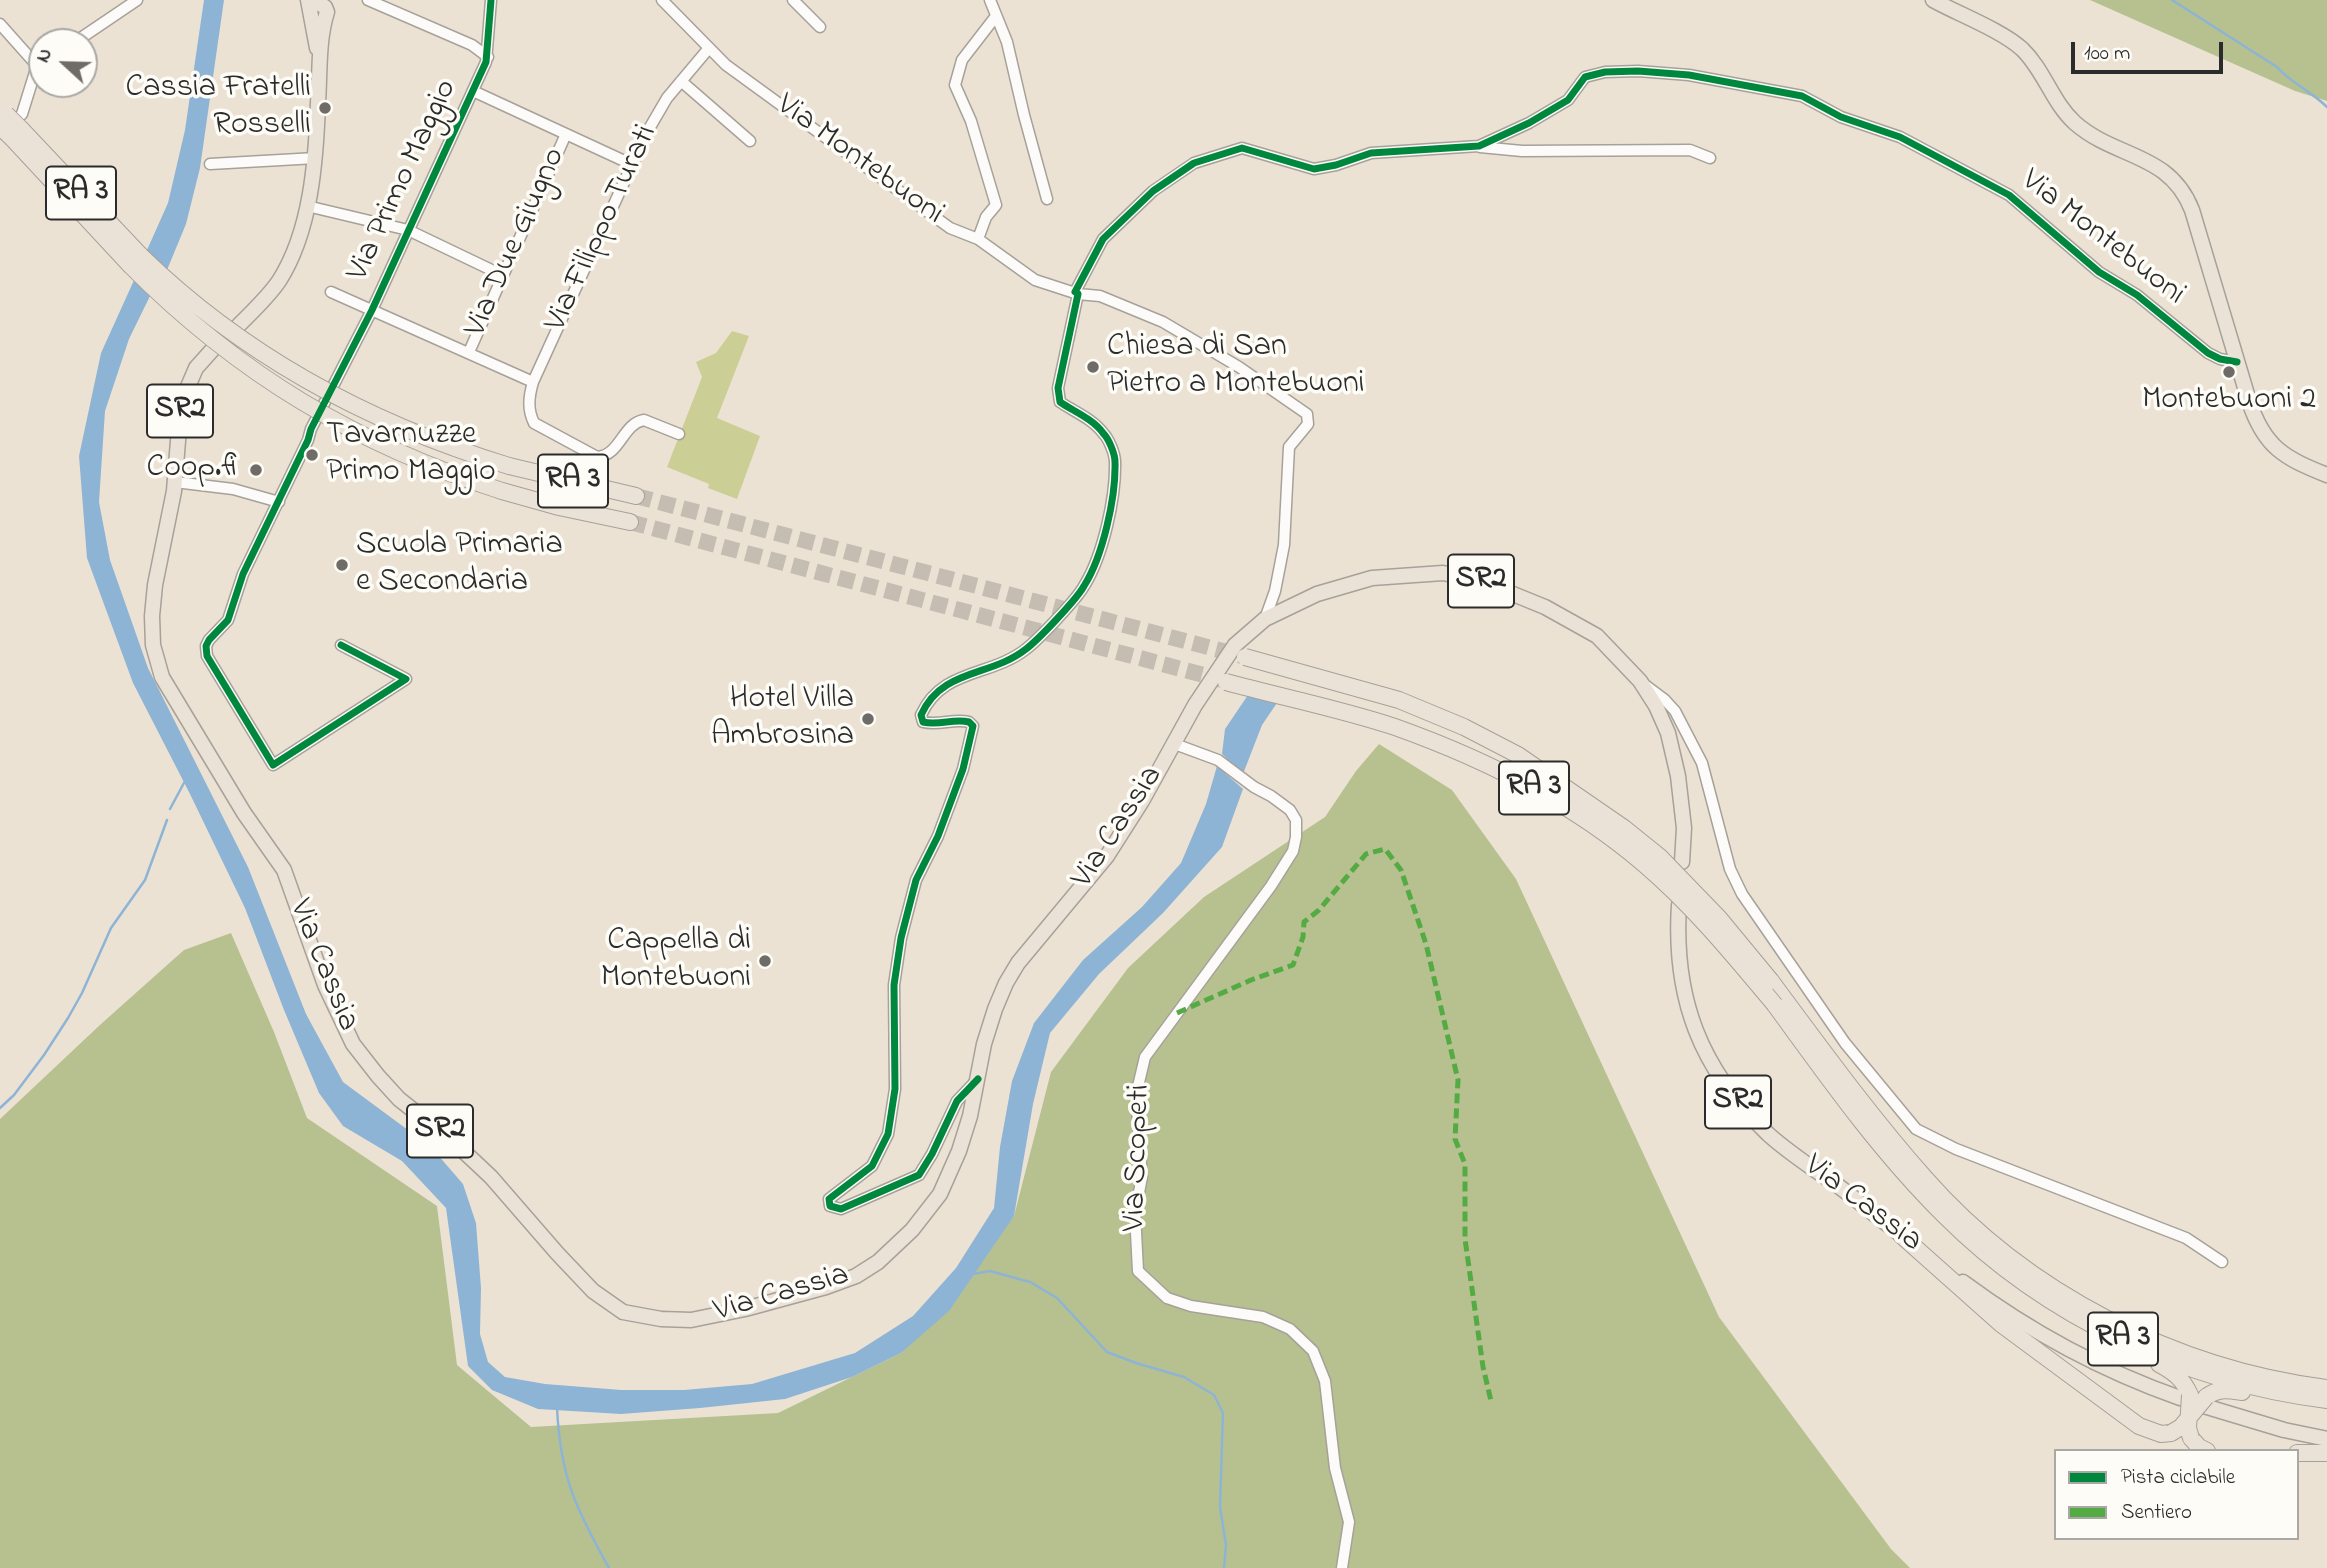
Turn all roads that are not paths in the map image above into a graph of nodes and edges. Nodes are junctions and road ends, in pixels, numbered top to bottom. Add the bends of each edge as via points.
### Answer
1 (137, 0) edge
2 (368, 0) edge
3 (491, 0) edge
4 (662, 0) edge
5 (793, 0) edge
6 (990, 0) edge
7 (1933, 0) edge
8 (318, 7) edge
9 (996, 16) junction
10 (0, 24) edge
11 (820, 27) dead end
12 (96, 28) edge
13 (709, 48) junction
14 (28, 53) edge
15 (488, 57) junction
16 (681, 81) junction
17 (473, 91) junction
18 (28, 95) edge
19 (6, 125) edge
20 (566, 134) junction
21 (750, 141) dead end
22 (1479, 146) junction
23 (316, 158) junction
24 (1710, 158) dead end
25 (210, 164) dead end
26 (633, 165) junction
27 (1047, 199) dead end
28 (307, 206) junction
29 (408, 230) junction
30 (978, 239) junction
31 (135, 261) junction
32 (502, 275) junction
33 (331, 292) dead end
34 (1077, 293) junction
35 (372, 310) junction
36 (239, 325) dead end
37 (213, 349) dead end
38 (469, 352) junction
39 (2237, 362) junction
40 (533, 382) junction
41 (679, 434) dead end
42 (2327, 475) edge
43 (175, 482) junction
44 (636, 496) tunnel mouth
45 (279, 502) junction
46 (629, 522) tunnel mouth
47 (1265, 619) junction
48 (341, 645) dead end
49 (1245, 657) tunnel mouth
50 (1226, 681) tunnel mouth
51 (1640, 681) junction
52 (1172, 743) junction
53 (1682, 862) dead end
54 (1679, 905) dead end
55 (978, 1079) junction
56 (1901, 1235) junction
57 (2221, 1262) dead end
58 (2046, 1296) junction
59 (2327, 1388) edge
60 (2195, 1399) junction
61 (2327, 1403) edge
62 (2190, 1417) junction
63 (2327, 1439) edge
64 (2203, 1449) edge
65 (2299, 1453) edge
66 (2327, 1453) edge
67 (1342, 1568) edge

1 - 12 street
2 - 15 street via 472,45
3 - 15 street, Via Primo Maggio
4 - 13 street, Via Montebuoni
5 - 11 street
6 - 9 street
7 - 39 main road via 2022,49 2057,104 2076,124 2167,173 2181,188 2192,210
8 - 23 main road
9 - 27 street via 1007,42
9 - 30 street via 962,60 955,85 971,121 996,205
10 - 14 street
13 - 16 street, Via Filippo Turati
13 - 30 street, Via Montebuoni via 950,228
15 - 17 street, Via Primo Maggio
16 - 21 street
16 - 26 street, Via Filippo Turati via 657,111
17 - 20 street
17 - 29 street, Via Primo Maggio
18 - 19 street via 22,114
19 - 31 highway, RA 3
20 - 26 street
20 - 32 street, Via Due Giugno
22 - 24 street via 1522,151 1690,150
22 - 34 street, Via Montebuoni via 1371,153 1314,169 1242,148 1194,163 1153,191 1102,239
22 - 39 street, Via Montebuoni via 1568,100 1585,77 1605,72 1689,75 1802,96 1841,117 1900,137 2009,195 2091,266 2137,295 2208,353
23 - 25 street
23 - 28 main road
26 - 40 street, Via Filippo Turati
28 - 29 street
28 - 36 main road via 286,269
29 - 32 street
29 - 35 street, Via Primo Maggio
30 - 34 street, Via Montebuoni via 1035,280
31 - 44 highway, RA 3, bridge via 216,322 348,404 509,466
31 - 46 highway, RA 3, bridge via 206,335 297,399 375,443 502,491
32 - 38 street, Via Due Giugno
33 - 35 street
34 - 47 street, Via Montebuoni via 1100,296 1163,322 1307,414 1308,424 1289,447 1284,545
34 - 55 street, Via Montebuoni via 1058,388 1060,402 1104,433 1115,459 1111,502 1098,555 1084,587 1028,648 1008,662 944,685 925,705 923,722 970,722 970,746 938,836 916,880 901,938 894,985 897,1066 888,1135 872,1166 829,1199 830,1206 841,1209 919,1175 957,1101
35 - 38 street
35 - 45 street, Via Primo Maggio
37 - 43 main road, Via Cassia / SR2 via 196,368 181,403
38 - 40 street
39 - 42 main road via 2254,417 2266,438 2282,454
40 - 41 street via 529,405 534,423 597,457 614,450 639,421
43 - 45 street via 220,487
43 - 55 main road, Via Cassia / SR2 via 155,585 152,616 157,662 179,707 284,870 340,1018 354,1044 399,1099 491,1177 557,1254 607,1303 642,1317 691,1320 856,1276 894,1248 940,1194 960,1152
45 - 48 street, Via Primo Maggio via 243,575 228,620 206,646 207,656 273,765 406,679
47 - 51 main road, Via Cassia / SR2 via 1317,594 1373,578 1443,573 1481,581 1576,622 1597,636
47 - 52 main road, Via Cassia / SR2 via 1225,658
49 - 59 highway, RA 3, bridge via 1399,700 1518,755 1660,857 1719,918 1925,1179 2007,1254 2093,1310 2167,1347 2255,1375
50 - 58 highway, RA 3, bridge via 1394,727 1501,770 1612,839 1647,866 1714,932 1947,1218
51 - 53 main road, Via Cassia / SR2 via 1668,733 1678,776 1684,828
51 - 57 street via 1665,700 1692,742 1702,763 1730,869 1742,894 1845,1043 1916,1129 1956,1149 2186,1238
52 - 55 main road, Via Cassia / SR2 via 1107,856 1006,983 984,1044
52 - 67 street, Via Scopeti via 1225,764 1290,810 1296,820 1296,837 1293,851 1270,886 1145,1057 1136,1095 1142,1177 1135,1213 1138,1271 1167,1298 1263,1317 1290,1329 1313,1351 1325,1381 1335,1468 1349,1522
54 - 56 main road, Via Cassia / SR2 via 1680,979 1692,1024 1734,1098 1769,1135
56 - 60 main road, Via Cassia / SR2 via 2034,1329 2101,1365
56 - 62 highway, bridge via 2001,1324 2128,1418 2161,1434 2171,1433
58 - 60 highway via 2106,1338 2175,1373
58 - 61 highway, RA 3 via 2132,1344 2192,1369
60 - 61 highway via 2224,1389
60 - 62 highway, bridge
60 - 63 main road, Via Cassia / SR2 via 2271,1426
62 - 64 highway, bridge via 2191,1438
65 - 66 highway

